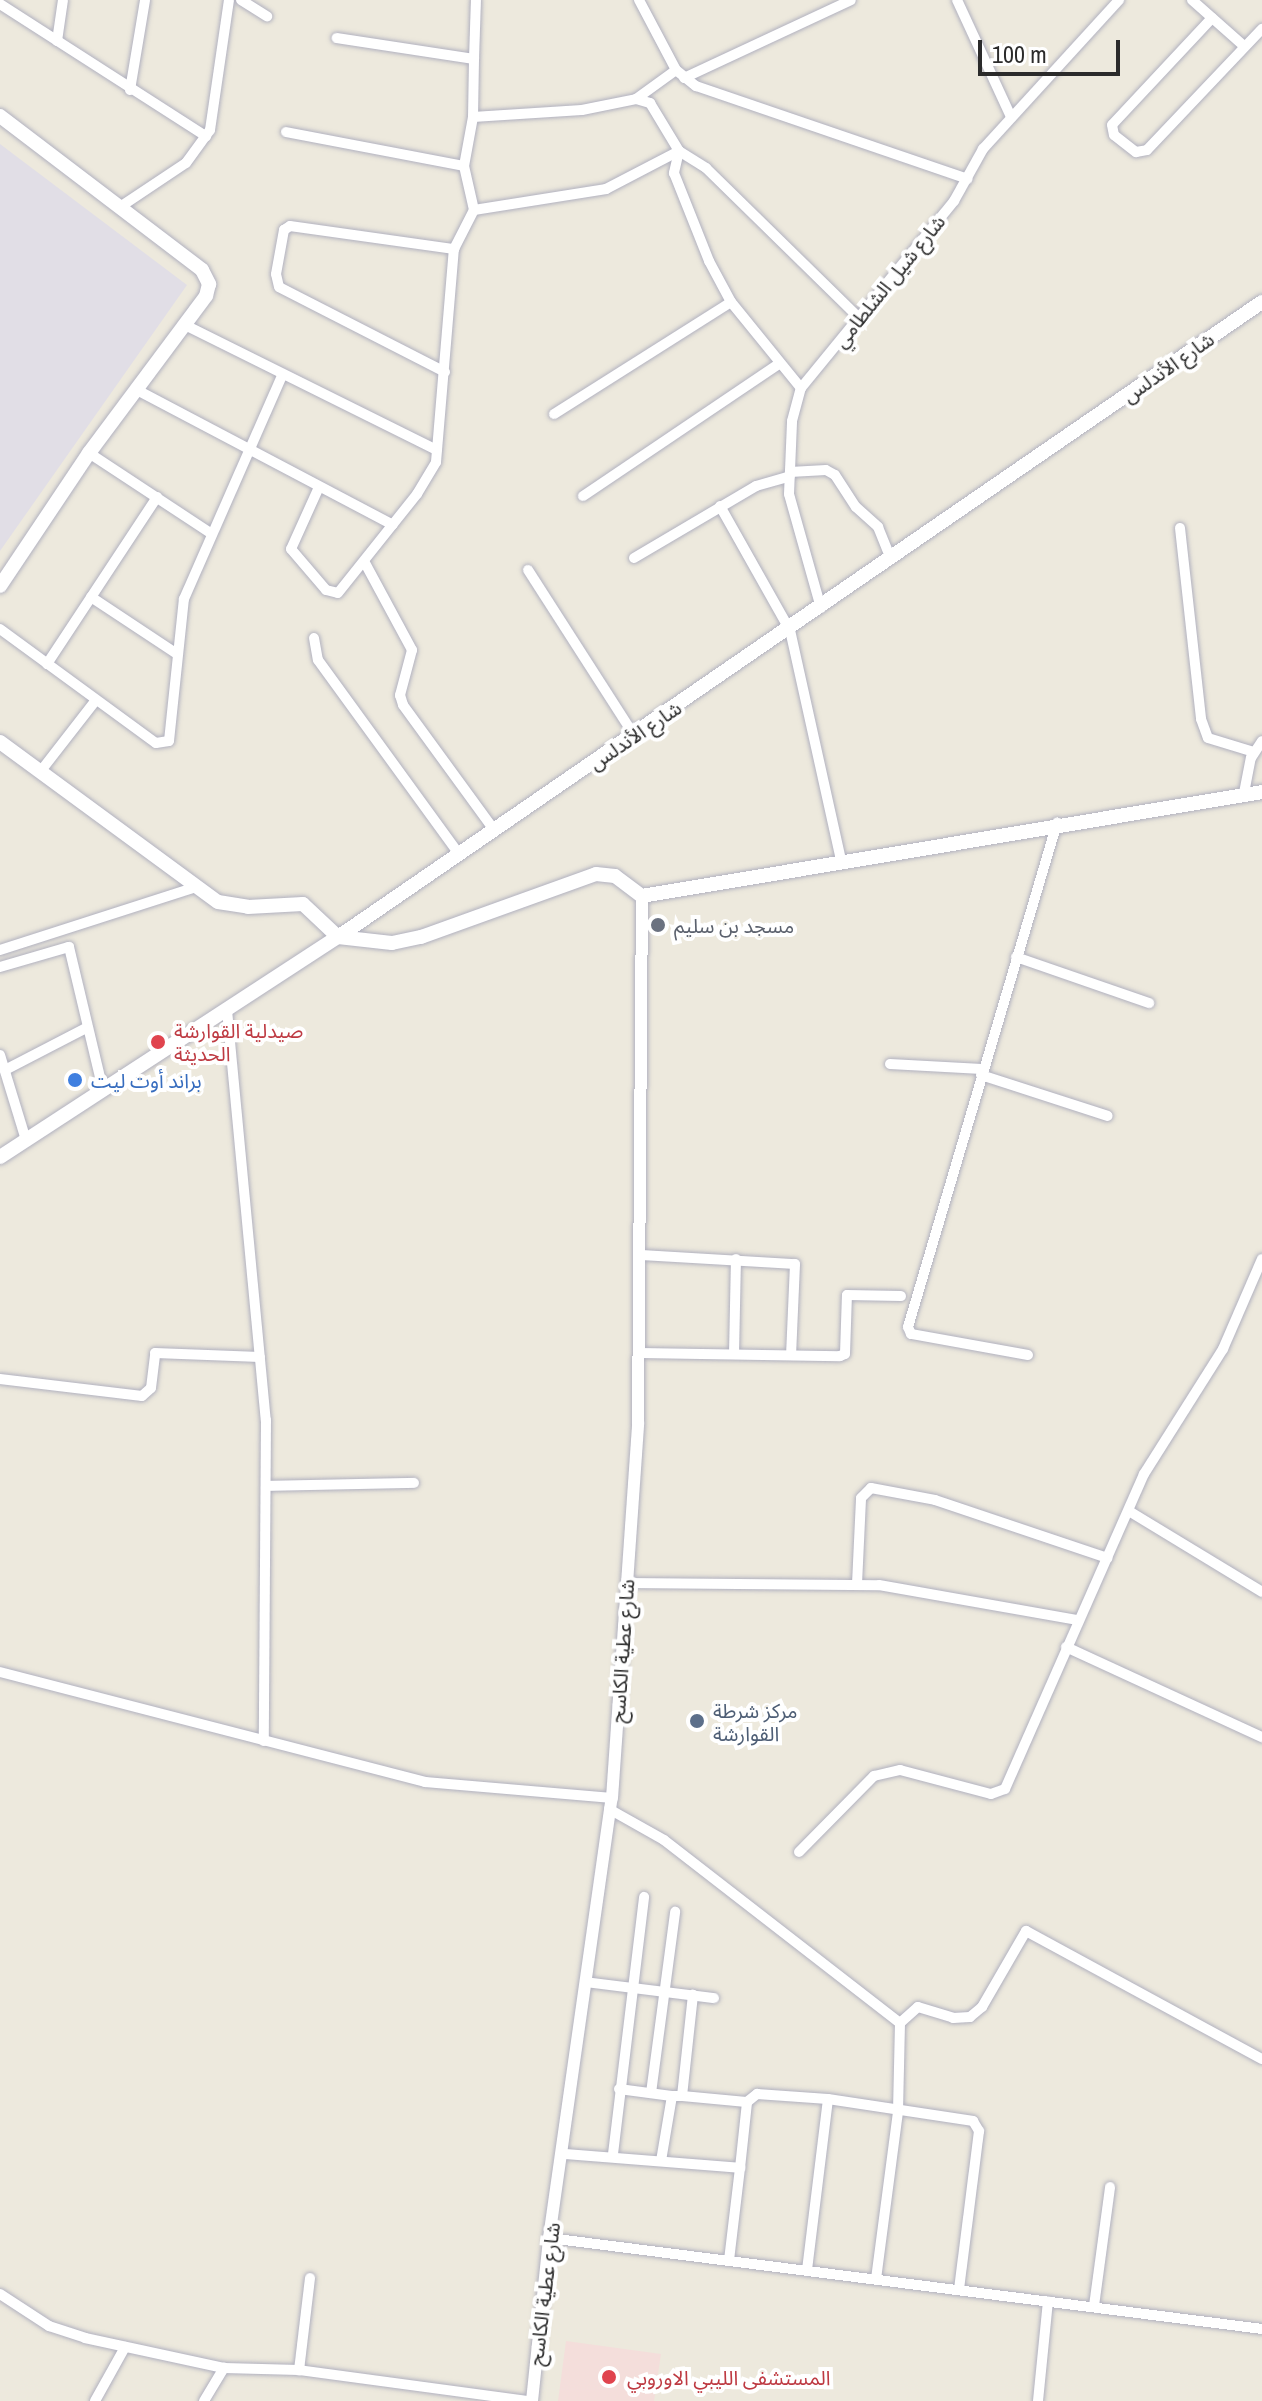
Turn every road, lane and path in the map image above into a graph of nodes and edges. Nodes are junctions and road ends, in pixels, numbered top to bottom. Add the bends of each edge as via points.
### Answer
1 (63, 0) edge
2 (145, 0) edge
3 (229, 0) edge
4 (241, 0) edge
5 (476, 0) edge
6 (639, 0) edge
7 (851, 0) edge
8 (957, 0) edge
9 (1119, 0) edge
10 (1192, 0) edge
11 (0, 4) edge
12 (267, 16) dead end
13 (1212, 18) junction
14 (1262, 29) edge
15 (337, 38) dead end
16 (57, 41) junction
17 (1244, 46) junction
18 (474, 59) junction
19 (680, 74) junction
20 (130, 90) junction
21 (636, 99) junction
22 (0, 116) edge
23 (473, 117) junction
24 (1011, 117) junction
25 (286, 132) dead end
26 (206, 136) junction
27 (679, 151) junction
28 (464, 166) junction
29 (967, 179) junction
30 (120, 207) junction
31 (474, 210) junction
32 (454, 249) junction
33 (731, 302) junction
34 (1262, 302) edge
35 (859, 318) junction
36 (185, 325) junction
37 (779, 364) junction
38 (445, 372) junction
39 (282, 376) junction
40 (801, 388) junction
41 (137, 390) junction
42 (554, 414) dead end
43 (248, 450) junction
44 (437, 450) junction
45 (89, 453) junction
46 (790, 474) junction
47 (319, 487) junction
48 (583, 496) dead end
49 (157, 497) junction
50 (720, 506) junction
51 (393, 525) junction
52 (1180, 528) dead end
53 (212, 534) junction
54 (634, 558) dead end
55 (891, 560) junction
56 (365, 563) junction
57 (528, 570) dead end
58 (0, 586) edge
59 (91, 597) junction
60 (821, 608) junction
61 (0, 629) edge
62 (790, 630) junction
63 (314, 638) dead end
64 (177, 654) junction
65 (47, 664) junction
66 (96, 700) junction
67 (634, 735) junction
68 (1262, 741) edge
69 (0, 742) edge
70 (1254, 752) junction
71 (40, 772) junction
72 (1262, 792) edge
73 (1244, 793) junction
74 (1057, 823) junction
75 (494, 830) junction
76 (459, 854) junction
77 (841, 860) junction
78 (196, 887) junction
79 (642, 896) junction
80 (338, 937) junction
81 (0, 950) edge
82 (1016, 957) junction
83 (0, 967) edge
84 (1149, 1003) dead end
85 (227, 1010) junction
86 (88, 1027) junction
87 (0, 1055) edge
88 (890, 1064) dead end
89 (5, 1070) junction
90 (982, 1072) junction
91 (103, 1090) junction
92 (1108, 1116) dead end
93 (26, 1140) junction
94 (0, 1157) edge
95 (642, 1255) junction
96 (736, 1259) junction
97 (1262, 1259) edge
98 (901, 1296) dead end
99 (640, 1353) junction
100 (734, 1354) junction
101 (791, 1355) junction
102 (1028, 1355) dead end
103 (260, 1357) junction
104 (0, 1379) edge
105 (414, 1483) dead end
106 (267, 1486) junction
107 (1129, 1511) junction
108 (1107, 1558) junction
109 (626, 1583) junction
110 (857, 1584) junction
111 (1262, 1592) edge
112 (1078, 1620) junction
113 (1066, 1647) junction
114 (0, 1672) edge
115 (1262, 1737) edge
116 (264, 1741) junction
117 (610, 1804) junction
118 (799, 1852) dead end
119 (644, 1897) dead end
120 (675, 1912) dead end
121 (585, 1982) junction
122 (629, 1987) junction
123 (664, 1992) junction
124 (693, 1995) junction
125 (714, 1998) dead end
126 (900, 2023) junction
127 (1262, 2059) edge
128 (619, 2089) junction
129 (651, 2093) junction
130 (677, 2096) junction
131 (828, 2099) junction
132 (747, 2102) junction
133 (898, 2111) junction
134 (564, 2154) junction
135 (613, 2154) junction
136 (661, 2161) junction
137 (740, 2168) junction
138 (1110, 2187) dead end
139 (549, 2238) junction
140 (729, 2260) junction
141 (807, 2270) junction
142 (310, 2278) dead end
143 (876, 2279) junction
144 (959, 2290) junction
145 (0, 2294) edge
146 (1048, 2301) junction
147 (1094, 2306) junction
148 (1262, 2329) edge
149 (125, 2347) junction
150 (224, 2368) junction
151 (299, 2370) junction
152 (95, 2401) edge
153 (204, 2401) edge
154 (530, 2401) edge
155 (1038, 2401) edge

1 - 16 street
2 - 20 street
3 - 26 street
4 - 12 street
5 - 18 street
6 - 19 street
7 - 19 street
8 - 24 street
9 - 24 street, شارع شيل الشلطامي
10 - 13 street
11 - 16 street
13 - 17 street
13 - 17 street via 1116,119 1114,135 1136,152 1147,150
14 - 17 street
15 - 18 street
16 - 20 street
18 - 23 street
19 - 21 street
19 - 29 street via 710,92
20 - 26 street
21 - 23 street via 582,110
21 - 27 street via 650,103
22 - 30 main road
23 - 28 street
24 - 29 street, شارع شيل الشلطامي via 983,149
25 - 28 street
26 - 30 street via 186,163
27 - 31 street via 606,189
27 - 33 street via 674,173
27 - 35 street via 706,168
28 - 31 street
29 - 35 street, شارع شيل الشلطامي
30 - 36 main road via 208,277 209,291
31 - 32 street
32 - 38 street
32 - 38 street via 290,226 284,230 276,274 279,287
33 - 37 street
33 - 42 street
34 - 55 main road, شارع الأندلس
35 - 40 street, شارع شيل الشلطامي
36 - 39 street
36 - 41 main road
37 - 40 street
37 - 48 street
38 - 44 street
39 - 43 street
39 - 44 street
40 - 46 street, شارع شيل الشلطامي via 795,403
41 - 43 street
41 - 45 main road
43 - 47 street
43 - 53 street
44 - 51 street via 430,475
45 - 49 street
45 - 58 main road
46 - 50 street
46 - 55 street via 826,470 835,475 878,527
46 - 60 street, شارع شيل الشلطامي via 792,516
47 - 51 street
47 - 56 street via 292,553 332,594
49 - 53 street
49 - 59 street
50 - 54 street
50 - 62 street
51 - 56 street
52 - 70 street via 1201,719 1208,738
53 - 64 street via 184,599
55 - 60 main road, شارع الأندلس
56 - 75 street via 412,650 400,695 403,705
57 - 67 street
59 - 64 street
59 - 65 street
60 - 62 main road, شارع الأندلس
61 - 65 street
62 - 67 main road, شارع الأندلس
62 - 77 street
63 - 76 street via 318,660
64 - 66 street via 169,741 163,745
65 - 66 street
66 - 71 street
67 - 75 main road, شارع الأندلس
68 - 70 street
69 - 71 main road
70 - 73 street
71 - 78 main road
72 - 73 main road
73 - 74 main road
74 - 77 main road
74 - 82 street
75 - 76 main road, شارع الأندلس
76 - 80 main road, شارع الأندلس
77 - 79 main road
78 - 80 main road via 232,906 303,904
78 - 81 street
79 - 80 main road via 615,876 596,874 421,937 392,943
79 - 95 street, شارع عطية الكاسح
80 - 85 main road, شارع الأندلس
82 - 84 street
82 - 90 street
83 - 86 street via 68,946
85 - 91 main road, شارع الأندلس
85 - 103 street
86 - 89 street
86 - 91 street
87 - 89 street
88 - 90 street
89 - 93 street
90 - 92 street
90 - 102 street via 908,1327 911,1334
91 - 93 main road, شارع الأندلس
93 - 94 main road, شارع الأندلس
95 - 96 street
95 - 99 street, شارع عطية الكاسح
96 - 100 street
96 - 101 street via 791,1262 797,1267
97 - 107 street via 1223,1349 1144,1474
98 - 101 street via 847,1295 845,1354
99 - 100 street
99 - 109 street, شارع عطية الكاسح
100 - 101 street
103 - 104 street via 155,1353 151,1388 142,1396
103 - 106 street
105 - 106 street
106 - 116 street
107 - 108 street
107 - 111 street
108 - 110 street via 935,1500 871,1488 861,1498
108 - 112 street
109 - 110 street
109 - 117 street, شارع عطية الكاسح
110 - 112 street
112 - 113 street
113 - 115 street
113 - 118 street via 1005,1789 991,1794 900,1770 874,1776
114 - 116 street
116 - 117 street via 425,1782
117 - 121 street, شارع عطية الكاسح
117 - 126 street
119 - 122 street
120 - 123 street
121 - 122 street
121 - 134 street, شارع عطية الكاسح
122 - 123 street
122 - 128 street
123 - 124 street
123 - 129 street
124 - 125 street
124 - 130 street
126 - 127 street via 918,2007 953,2018 970,2017 987,1998 1022,1933 1030,1930
126 - 133 street
128 - 129 street
128 - 135 street
129 - 130 street
130 - 132 street
130 - 136 street
131 - 132 street via 757,2094
131 - 133 street
131 - 141 street
132 - 137 street
133 - 143 street
133 - 144 street via 973,2121 979,2131
134 - 135 street
134 - 139 street, شارع عطية الكاسح
135 - 136 street
136 - 137 street
137 - 140 street
138 - 147 street
139 - 140 street
139 - 154 street, شارع عطية الكاسح
140 - 141 street
141 - 143 street
142 - 151 street
143 - 144 street
144 - 146 street
145 - 149 street via 49,2326
146 - 147 street
146 - 155 street
147 - 148 street
149 - 150 street
149 - 152 street
150 - 151 street
150 - 153 street
151 - 154 street

